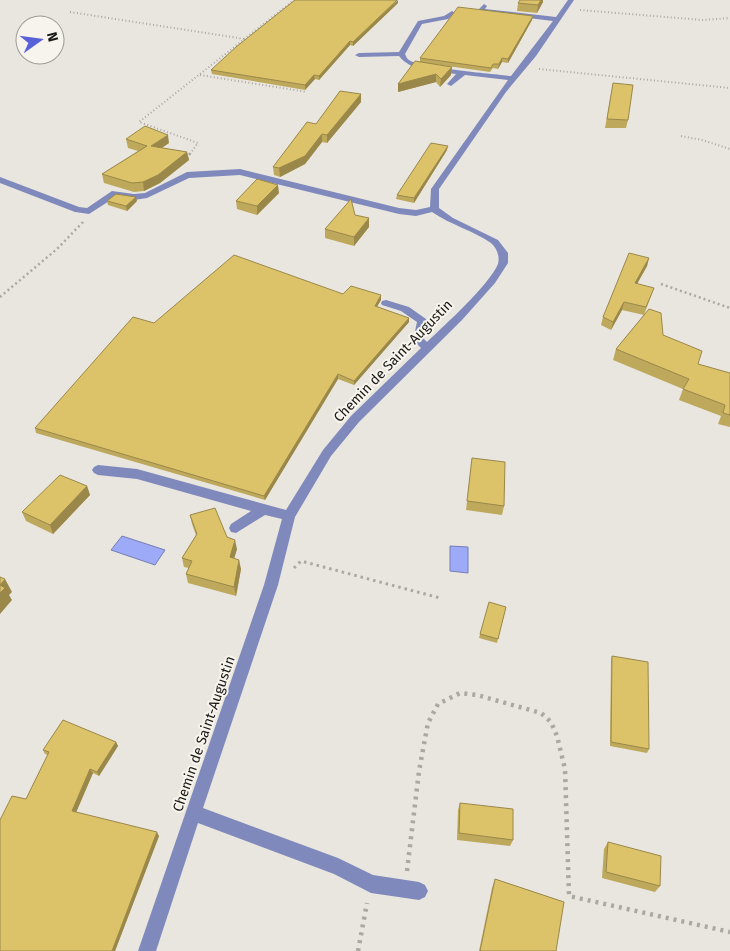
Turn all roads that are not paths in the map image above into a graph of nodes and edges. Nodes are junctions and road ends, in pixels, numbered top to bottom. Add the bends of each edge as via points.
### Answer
1 (573, 3) edge
2 (484, 6) dead end
3 (452, 13) edge
4 (557, 19) junction
5 (401, 54) junction
6 (359, 55) dead end
7 (465, 72) junction
8 (514, 78) junction
9 (451, 84) dead end
10 (0, 180) edge
11 (434, 209) junction
12 (386, 303) dead end
13 (427, 347) junction
14 (98, 470) dead end
15 (262, 510) junction
16 (289, 516) junction
17 (236, 528) dead end
18 (193, 812) junction
19 (412, 890) road end
20 (147, 951) edge

1 - 4 street
2 - 4 street via 481,10
3 - 5 street via 439,20 420,22
4 - 8 street
5 - 6 street
5 - 7 street via 407,62 418,66
7 - 8 street
7 - 9 street
8 - 11 street via 435,189
10 - 11 street via 64,206 89,211 115,193 147,195 187,175 240,172 399,211 416,213
11 - 13 street, Chemin de Saint-Augustin via 496,242 503,253 502,263 491,281
12 - 13 street via 405,309 422,321 418,340
13 - 16 street, Chemin de Saint-Augustin via 349,426
14 - 15 street via 137,474
15 - 16 street
15 - 17 street
16 - 18 street, Chemin de Saint-Augustin via 271,586
18 - 19 street via 338,867 371,884
18 - 20 street, Chemin de Saint-Augustin

